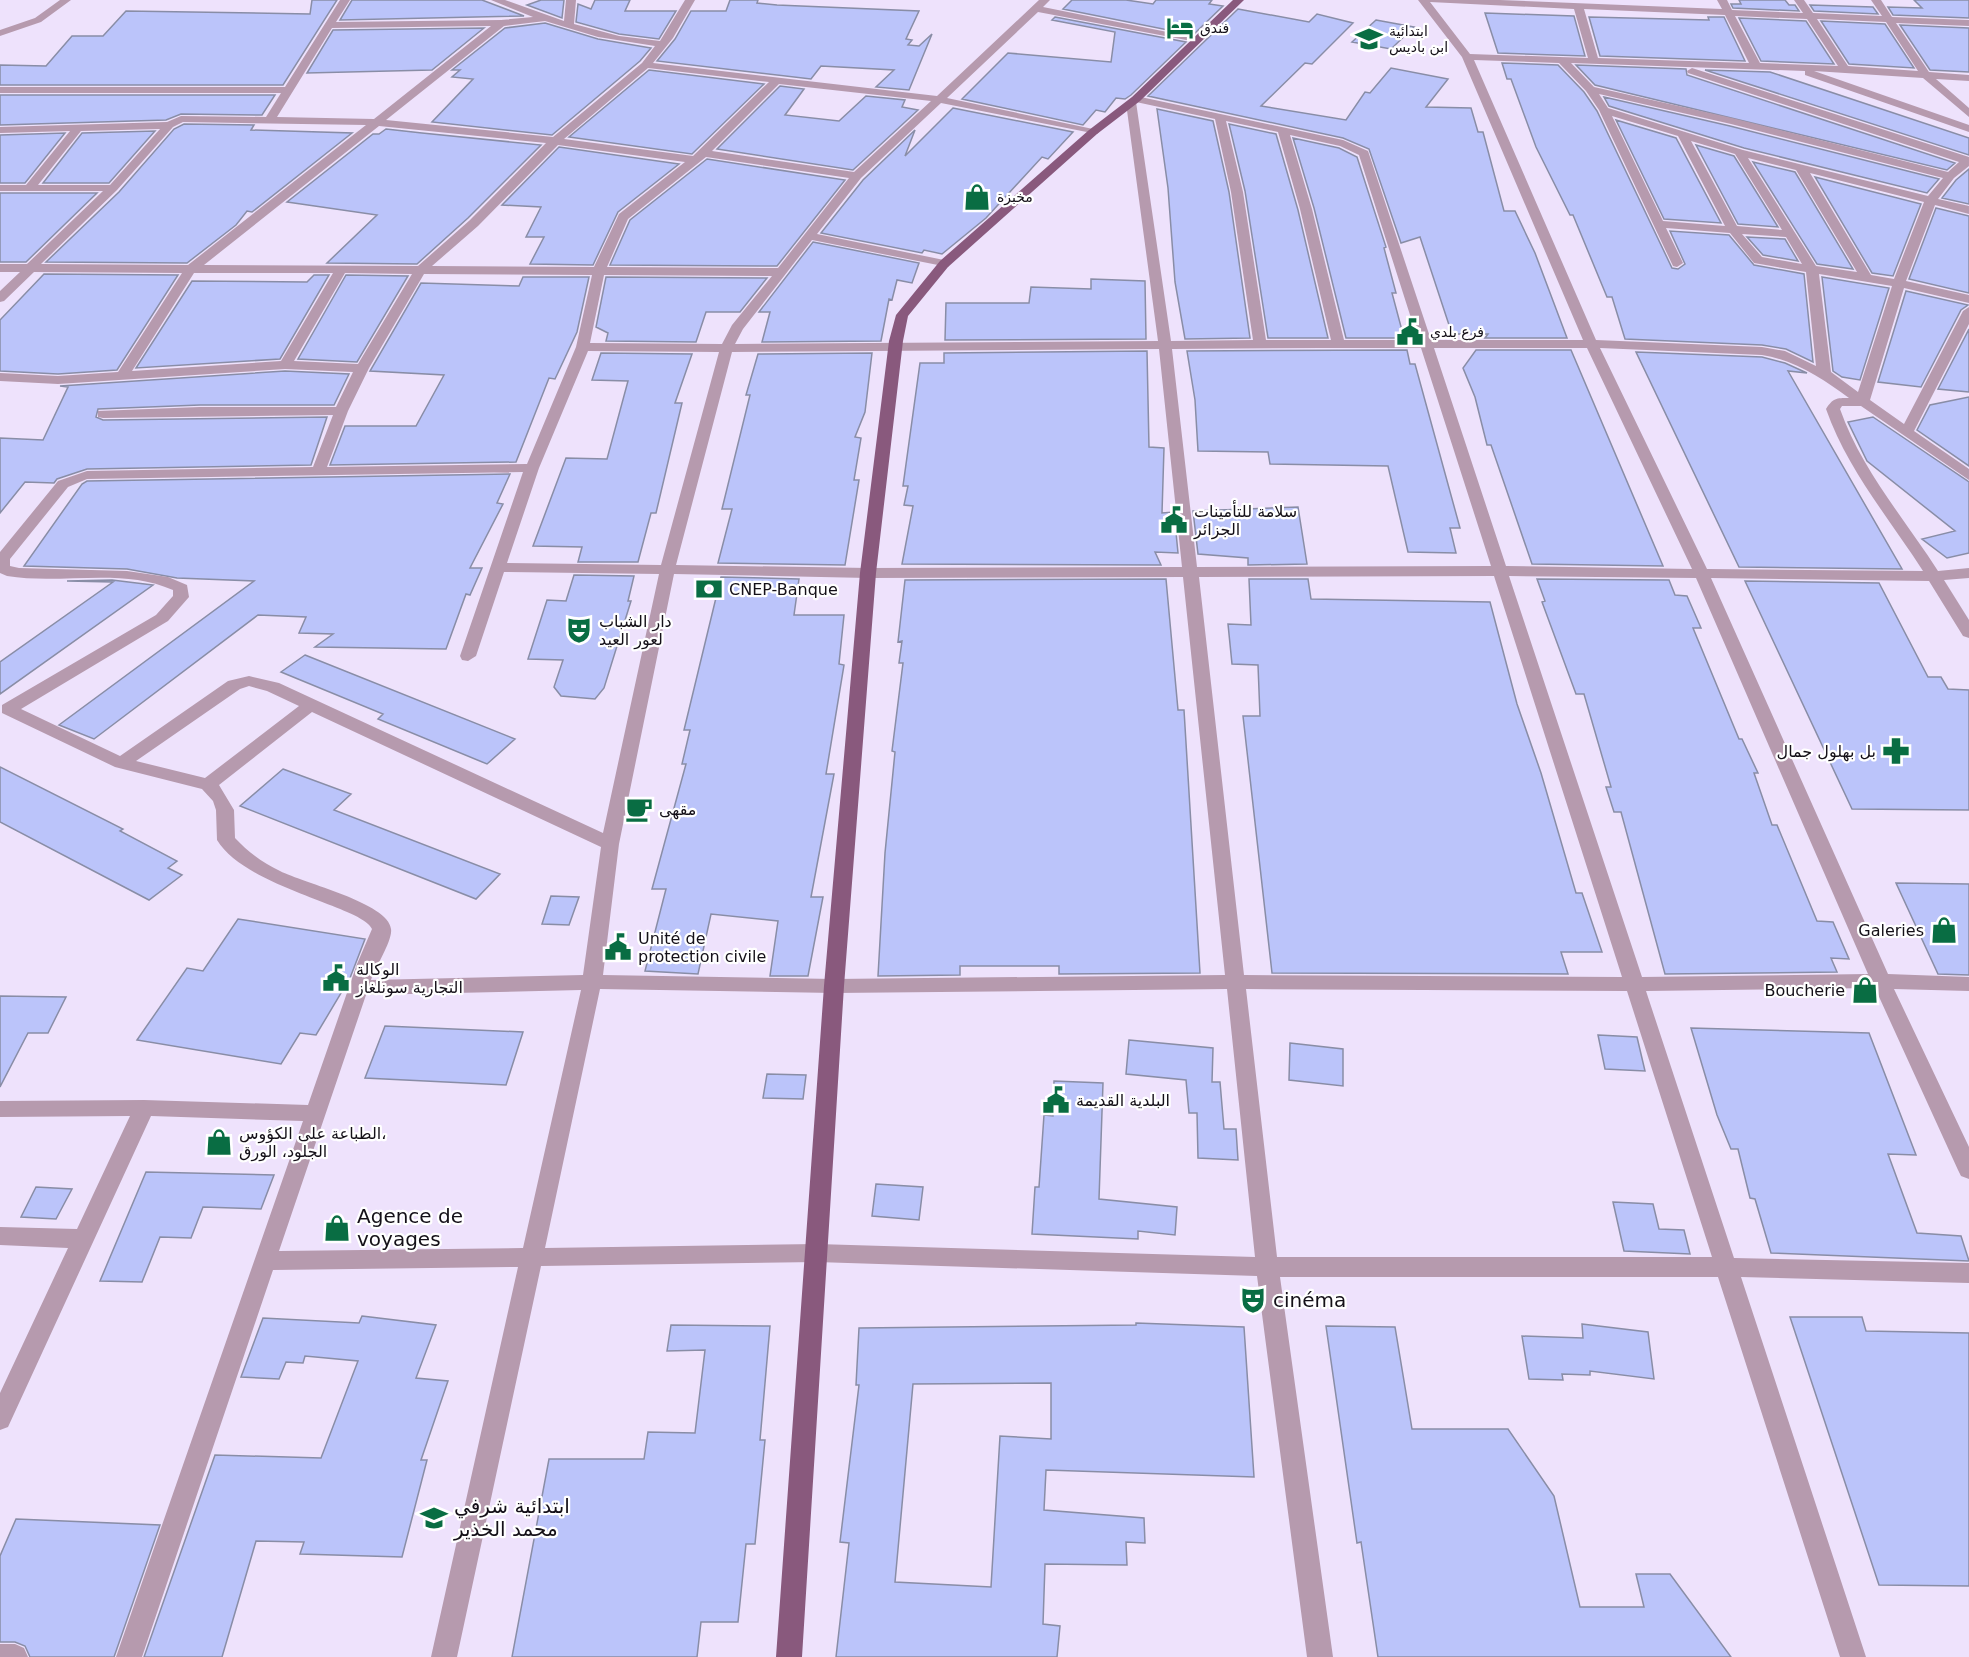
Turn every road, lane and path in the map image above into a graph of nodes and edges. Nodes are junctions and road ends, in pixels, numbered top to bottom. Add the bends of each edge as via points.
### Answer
1 (66, 0) edge
2 (345, 0) edge
3 (496, 0) edge
4 (571, 0) edge
5 (690, 0) edge
6 (1239, 0) edge
7 (1423, 0) edge
8 (1432, 0) edge
9 (1722, 0) edge
10 (1799, 0) edge
11 (1876, 0) edge
12 (1041, 5) edge
13 (1578, 7) junction
14 (1728, 14) junction
15 (1809, 17) junction
16 (547, 19) junction
17 (1889, 20) junction
18 (1969, 22) edge
19 (501, 23) junction
20 (330, 25) junction
21 (569, 26) junction
22 (0, 33) edge
23 (1197, 39) junction
24 (662, 44) junction
25 (1467, 57) junction
26 (1562, 60) junction
27 (1593, 61) junction
28 (1673, 64) junction
29 (646, 65) junction
30 (1756, 66) junction
31 (1793, 68) junction
32 (1845, 69) junction
33 (1925, 74) junction
34 (1969, 78) edge
35 (778, 79) junction
36 (1590, 89) junction
37 (0, 90) edge
38 (290, 90) junction
39 (938, 99) junction
40 (1134, 101) junction
41 (1604, 110) junction
42 (1969, 114) edge
43 (1220, 117) junction
44 (269, 122) junction
45 (375, 122) junction
46 (169, 125) junction
47 (78, 128) junction
48 (1969, 129) edge
49 (0, 130) edge
50 (1283, 131) junction
51 (1093, 132) junction
52 (1683, 136) junction
53 (555, 141) junction
54 (1739, 152) junction
55 (699, 156) junction
56 (1968, 161) edge
57 (1799, 165) junction
58 (857, 176) junction
59 (1950, 177) junction
60 (0, 188) edge
61 (29, 188) junction
62 (113, 188) junction
63 (1930, 200) junction
64 (1969, 210) edge
65 (1658, 224) junction
66 (1736, 230) junction
67 (1789, 234) junction
68 (809, 236) junction
69 (1677, 263) dead end
70 (944, 264) junction
71 (0, 268) edge
72 (31, 268) junction
73 (1812, 269) junction
74 (190, 270) junction
75 (341, 270) junction
76 (420, 271) junction
77 (598, 271) junction
78 (781, 272) junction
79 (1867, 278) junction
80 (1899, 283) junction
81 (0, 298) edge
82 (1969, 299) edge
83 (1969, 311) edge
84 (1260, 342) junction
85 (1164, 343) junction
86 (1338, 343) junction
87 (1424, 344) junction
88 (1592, 345) junction
89 (583, 346) junction
90 (895, 347) junction
91 (726, 349) junction
92 (285, 365) junction
93 (362, 368) junction
94 (1824, 374) junction
95 (122, 376) junction
96 (0, 377) edge
97 (1862, 402) junction
98 (341, 411) junction
99 (103, 414) dead end
100 (1906, 433) junction
101 (532, 468) junction
102 (318, 473) junction
103 (1969, 476) edge
104 (498, 567) junction
105 (1501, 571) junction
106 (667, 572) junction
107 (1188, 572) junction
108 (1701, 572) junction
109 (868, 573) junction
110 (1969, 573) edge
111 (1935, 576) junction
112 (1969, 633) edge
113 (468, 656) dead end
114 (309, 706) junction
115 (4, 712) edge
116 (121, 763) junction
117 (208, 785) junction
118 (610, 844) junction
119 (1881, 981) junction
120 (592, 982) junction
121 (1235, 982) junction
122 (1632, 984) junction
123 (1969, 984) edge
124 (834, 986) junction
125 (361, 988) junction
126 (144, 1108) junction
127 (0, 1109) edge
128 (316, 1113) junction
129 (1969, 1170) edge
130 (0, 1236) edge
131 (84, 1239) junction
132 (817, 1253) junction
133 (534, 1257) junction
134 (265, 1261) junction
135 (1267, 1267) junction
136 (1728, 1267) junction
137 (1969, 1273) edge
138 (0, 1419) edge
139 (0, 1656) edge
140 (15, 1657) edge
141 (129, 1657) edge
142 (444, 1657) edge
143 (789, 1657) edge
144 (1320, 1657) edge
145 (1853, 1657) edge

1 - 22 street via 38,20
2 - 20 street
3 - 16 street
4 - 21 street
5 - 24 street
6 - 23 main road
7 - 25 street
8 - 13 street
9 - 14 street
10 - 15 street
11 - 17 street
12 - 23 street
12 - 39 street
13 - 14 street
13 - 27 street
14 - 15 street
14 - 30 street
15 - 17 street
15 - 32 street
16 - 19 street
16 - 21 street
17 - 18 street
17 - 33 street
19 - 20 street
19 - 45 street
20 - 38 street
21 - 24 street via 640,43
23 - 40 main road
24 - 29 street
25 - 26 street
25 - 88 street
26 - 27 street
26 - 36 street
27 - 28 street
28 - 30 street
28 - 56 street
29 - 35 street
29 - 53 street
30 - 31 street
31 - 32 street
31 - 48 street
32 - 33 street
33 - 34 street
33 - 42 street
35 - 39 street
35 - 55 street
36 - 41 street
36 - 59 street
37 - 38 street
38 - 44 street
39 - 51 street
39 - 58 street
40 - 43 street
40 - 51 main road
40 - 85 street
41 - 52 street
41 - 65 street
43 - 50 street
43 - 84 street via 1237,192
44 - 45 street
44 - 46 street via 181,119
45 - 53 street
45 - 74 street
46 - 47 street
46 - 62 street
47 - 49 street
47 - 61 street
50 - 86 street
50 - 87 street via 1343,143 1364,153
51 - 70 main road
52 - 54 street
52 - 66 street
53 - 55 street
53 - 76 street
54 - 57 street
54 - 67 street
55 - 58 street
55 - 77 street via 623,217
56 - 59 street
57 - 63 street
57 - 79 street
58 - 68 street
59 - 63 street
60 - 61 street
61 - 62 street
62 - 72 street
63 - 64 street
63 - 80 street
65 - 66 street
65 - 69 street
66 - 67 street
66 - 73 street via 1758,260
67 - 73 street
68 - 70 street
68 - 78 street
70 - 90 main road via 902,315
71 - 72 street
72 - 74 street
72 - 81 street
73 - 79 street
73 - 94 street
74 - 75 street
74 - 95 street
75 - 76 street
75 - 92 street
76 - 77 street
76 - 93 street
77 - 78 street
77 - 89 street
78 - 91 street via 737,328
79 - 80 street
80 - 82 street
80 - 97 street
83 - 100 street
84 - 85 street
84 - 86 street
85 - 90 street
85 - 107 street
86 - 87 street
87 - 88 street
87 - 105 street
88 - 94 street via 1762,351 1780,354
88 - 108 street
89 - 91 street
89 - 101 street
90 - 91 street
90 - 109 main road
91 - 106 street
92 - 93 street
92 - 95 street
93 - 98 street
94 - 97 street
95 - 96 street via 58,380
97 - 100 street
97 - 111 street via 1837,402 1833,406 1840,431
98 - 99 street
98 - 102 street
100 - 103 street
101 - 102 street
101 - 104 street
102 - 115 street via 87,476 63,484 2,559 2,567 19,573 144,577 172,582 181,588 181,597 162,618
104 - 106 street
104 - 113 street
105 - 107 street
105 - 108 street
105 - 122 street
106 - 109 street
106 - 118 street
107 - 109 street
107 - 121 street
108 - 111 street
108 - 119 street
109 - 124 main road
110 - 111 street
111 - 112 street
114 - 116 street via 273,687 242,682
114 - 117 street
114 - 118 street
115 - 116 street
116 - 117 street
117 - 125 street via 221,796 227,815 226,840 231,846 269,874 367,912 382,924 383,932 367,964
118 - 120 street
119 - 122 street
119 - 123 street
119 - 129 street
120 - 124 street
120 - 125 street
120 - 133 street
121 - 122 street
121 - 124 street
121 - 135 street
122 - 136 street
124 - 132 main road
125 - 128 street
126 - 127 street
126 - 128 street
126 - 131 street
128 - 134 street
130 - 131 street
131 - 138 street
132 - 133 street
132 - 135 street
132 - 143 main road
133 - 134 street
133 - 142 street
134 - 141 street
135 - 136 street
135 - 144 street
136 - 137 street
136 - 145 street
139 - 140 street

